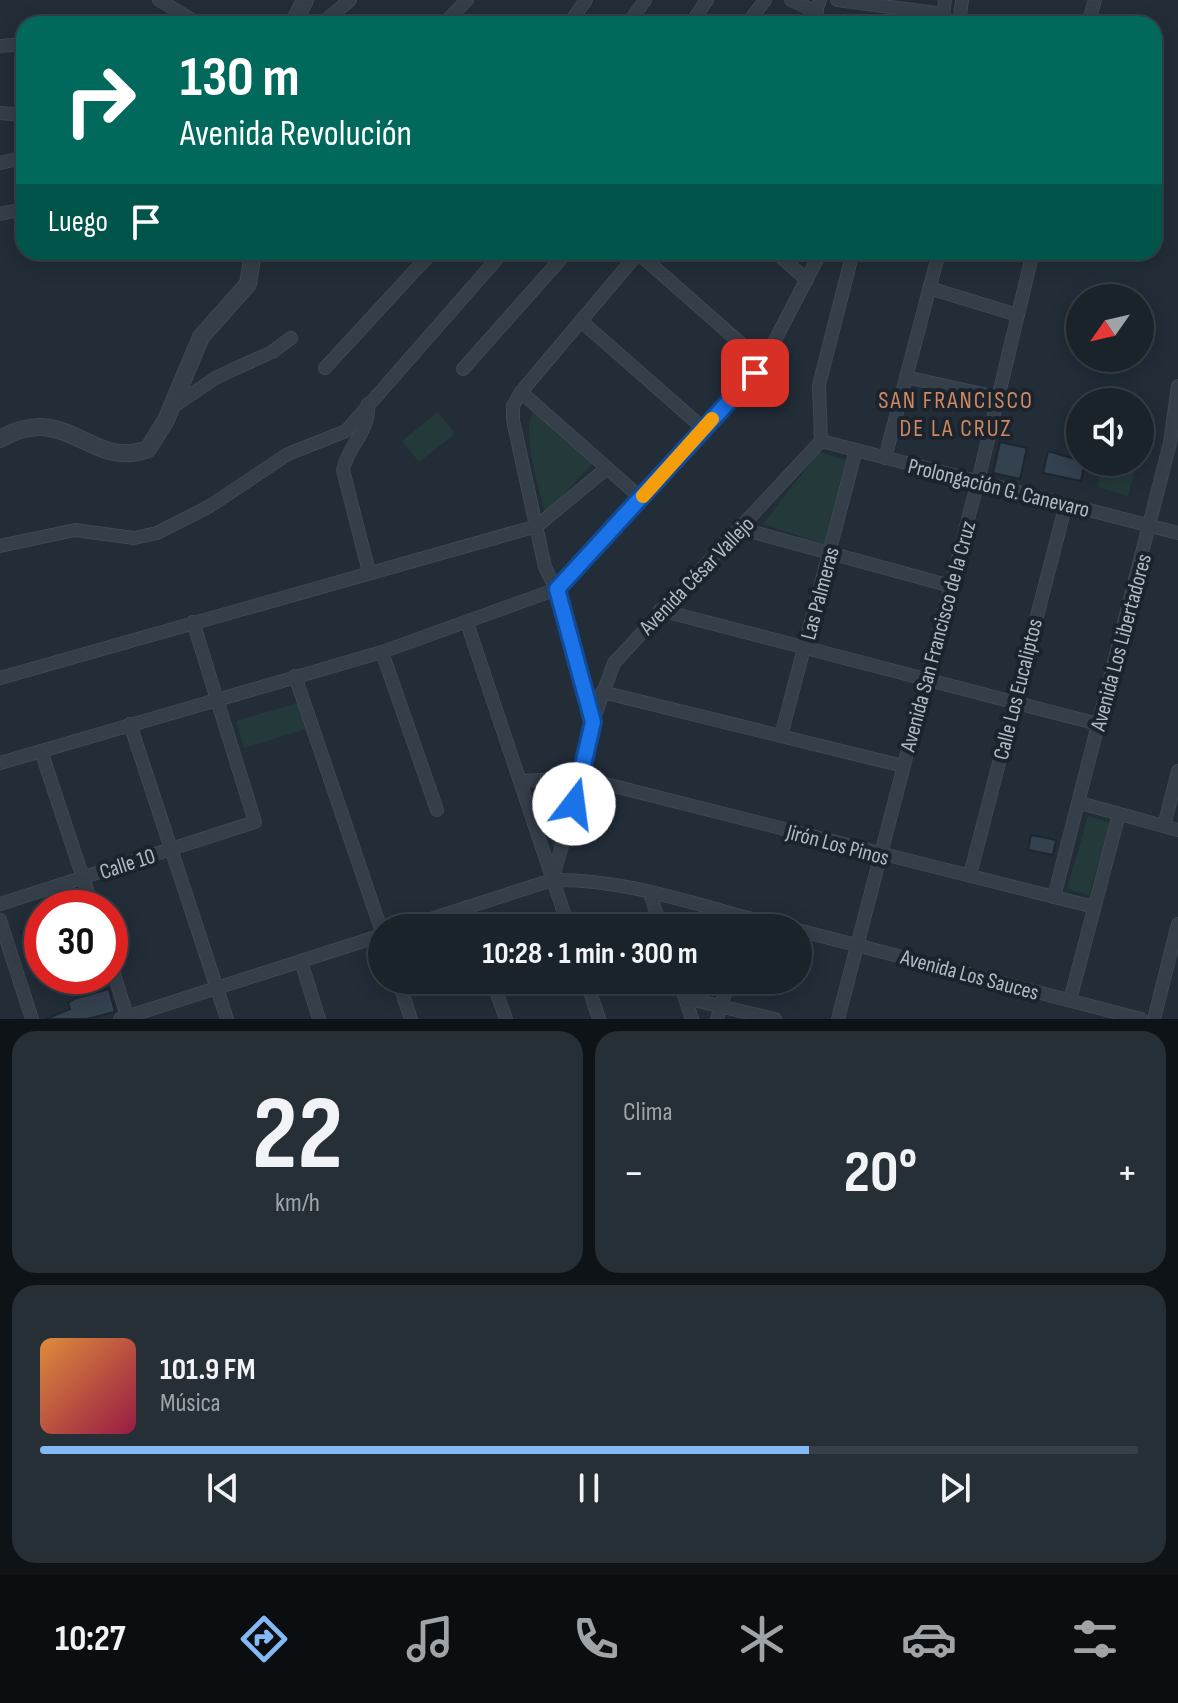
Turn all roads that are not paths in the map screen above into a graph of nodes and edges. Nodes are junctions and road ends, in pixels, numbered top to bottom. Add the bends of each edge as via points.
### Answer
1 (159, 0) edge
2 (350, 0) edge
3 (467, 0) edge
4 (791, 0) edge
5 (837, 0) edge
6 (819, 6) edge
7 (186, 16) edge
8 (331, 16) edge
9 (452, 16) edge
10 (926, 16) edge
11 (252, 260) edge
12 (425, 260) edge
13 (496, 260) edge
14 (560, 260) edge
15 (632, 260) edge
16 (648, 260) edge
17 (784, 260) edge
18 (817, 260) edge
19 (851, 260) edge
20 (937, 260) edge
21 (1031, 260) edge
22 (807, 280) junction
23 (929, 288) junction
24 (1018, 315) junction
25 (581, 321) junction
26 (291, 338) dead end
27 (763, 363) junction
28 (325, 368) dead end
29 (463, 369) dead end
30 (906, 377) junction
31 (1178, 386) edge
32 (521, 392) junction
33 (996, 397) junction
34 (368, 404) junction
35 (168, 414) junction
36 (704, 429) junction
37 (0, 439) edge
38 (821, 441) junction
39 (1174, 444) edge
40 (856, 450) junction
41 (885, 458) junction
42 (607, 468) junction
43 (978, 481) junction
44 (641, 498) junction
45 (1066, 504) junction
46 (537, 526) junction
47 (1150, 526) junction
48 (742, 529) junction
49 (1178, 533) edge
50 (0, 546) edge
51 (829, 552) junction
52 (369, 572) junction
53 (951, 586) junction
54 (557, 589) junction
55 (660, 610) junction
56 (193, 622) junction
57 (467, 623) junction
58 (804, 649) junction
59 (382, 652) junction
60 (295, 676) junction
61 (0, 678) edge
62 (926, 680) junction
63 (602, 692) junction
64 (216, 698) junction
65 (1014, 702) junction
66 (593, 722) junction
67 (130, 724) junction
68 (1098, 724) junction
69 (781, 736) junction
70 (41, 751) junction
71 (0, 763) edge
72 (903, 766) junction
73 (1178, 771) edge
74 (582, 778) junction
75 (521, 781) junction
76 (1080, 803) junction
77 (437, 810) dead end
78 (1119, 814) junction
79 (1164, 826) junction
80 (1178, 830) edge
81 (173, 848) junction
82 (880, 856) junction
83 (970, 875) junction
84 (84, 877) junction
85 (552, 880) junction
86 (88, 890) edge
87 (650, 893) junction
88 (1054, 897) junction
89 (0, 904) edge
90 (467, 907) junction
91 (1094, 907) junction
92 (376, 914) edge
93 (446, 914) edge
94 (469, 914) edge
95 (564, 914) edge
96 (657, 914) edge
97 (716, 914) edge
98 (0, 920) edge
99 (1178, 924) edge
100 (812, 933) edge
101 (368, 938) edge
102 (857, 944) junction
103 (301, 961) junction
104 (216, 988) junction
105 (119, 994) edge
106 (403, 994) edge
107 (497, 994) edge
108 (591, 994) edge
109 (684, 994) edge
110 (725, 994) edge
111 (685, 998) junction
112 (1070, 1000) junction
113 (722, 1005) junction
114 (1113, 1016) edge
115 (125, 1018) edge
116 (32, 1019) edge
117 (227, 1019) edge
118 (319, 1019) edge
119 (411, 1019) edge
120 (506, 1019) edge
121 (599, 1019) edge
122 (692, 1019) edge
123 (717, 1019) edge
124 (775, 1019) edge
125 (838, 1019) edge
126 (1141, 1019) edge
127 (1154, 1019) edge

1 - 7 street
2 - 8 street
3 - 9 street
4 - 6 street
5 - 10 street
11 - 35 street via 248,284 201,337
12 - 28 street
13 - 34 street
14 - 29 street
15 - 25 street
16 - 27 street
17 - 22 street
18 - 22 street
19 - 38 street via 819,385
20 - 23 street
21 - 24 street, Avenida San Francisco de la Cruz
22 - 27 street
23 - 24 street
23 - 30 street
24 - 33 street, Avenida San Francisco de la Cruz
25 - 32 street
25 - 36 street
26 - 35 street via 217,377
27 - 36 street
30 - 33 street
30 - 41 street
31 - 39 street, Avenida Los Libertadores
32 - 42 street
32 - 46 street via 513,420
33 - 43 street, Avenida San Francisco de la Cruz
34 - 50 street via 346,431 288,454 210,506 157,533 134,538 75,530
34 - 52 street via 364,432 343,470
35 - 37 street via 148,449 133,455 123,456 48,426 27,427
36 - 44 street
38 - 40 street, Prolongación G. Canevaro
38 - 48 street, Avenida César Vallejo
39 - 47 street, Avenida Los Libertadores
40 - 41 street, Prolongación G. Canevaro
40 - 51 street, Las Palmeras
41 - 43 street, Prolongación G. Canevaro
42 - 44 street
42 - 46 street
43 - 45 street, Prolongación G. Canevaro
43 - 53 street, Avenida San Francisco de la Cruz
44 - 54 street
45 - 47 street, Prolongación G. Canevaro
45 - 65 street, Calle Los Eucaliptos
46 - 52 street
46 - 54 street via 545,567
47 - 49 street, Prolongación G. Canevaro
47 - 68 street, Avenida Los Libertadores
48 - 51 street
48 - 55 street, Avenida César Vallejo
51 - 53 street
51 - 58 street, Las Palmeras
52 - 56 street
53 - 62 street, Avenida San Francisco de la Cruz
54 - 57 street
54 - 66 street
55 - 58 street
55 - 63 street, Avenida César Vallejo via 614,663
56 - 61 street
56 - 64 street
57 - 59 street
57 - 75 street
58 - 62 street
58 - 69 street, Las Palmeras
59 - 60 street
59 - 77 street
60 - 64 street
60 - 92 street
62 - 65 street
62 - 72 street, Avenida San Francisco de la Cruz
63 - 66 street, Avenida César Vallejo
63 - 69 street
64 - 67 street
64 - 81 street, Calle 10 via 255,822
65 - 68 street
65 - 83 street, Calle Los Eucaliptos
66 - 74 street, Avenida César Vallejo
67 - 70 street
67 - 81 street
68 - 76 street, Avenida Los Libertadores
69 - 72 street
70 - 71 street
70 - 84 street
72 - 82 street, Avenida San Francisco de la Cruz
73 - 79 street
74 - 75 street, Jirón Los Pinos
74 - 82 street, Jirón Los Pinos
74 - 85 street, Avenida César Vallejo
75 - 85 street
76 - 78 street
76 - 88 street, Avenida Los Libertadores
78 - 79 street
78 - 91 street
79 - 80 street
81 - 84 street, Calle 10
81 - 104 street
82 - 83 street, Jirón Los Pinos
82 - 102 street, Avenida San Francisco de la Cruz
83 - 88 street, Jirón Los Pinos
84 - 86 street
84 - 89 street, Calle 10
85 - 87 street via 576,879
85 - 90 street
85 - 95 street
87 - 96 street
87 - 97 street
88 - 91 street, Jirón Los Pinos
90 - 93 street
90 - 94 street
91 - 112 street
98 - 116 street
99 - 127 street
100 - 102 street, Avenida Los Sauces
101 - 103 street
102 - 112 street, Avenida Los Sauces
102 - 125 street, Avenida San Francisco de la Cruz
103 - 104 street
103 - 118 street
104 - 115 street
104 - 117 street
105 - 115 street
106 - 119 street
107 - 120 street
108 - 121 street
109 - 111 street
110 - 113 street
111 - 113 street
111 - 122 street
112 - 114 street, Avenida Los Sauces
113 - 123 street
113 - 124 street
114 - 126 street, Avenida Los Sauces

